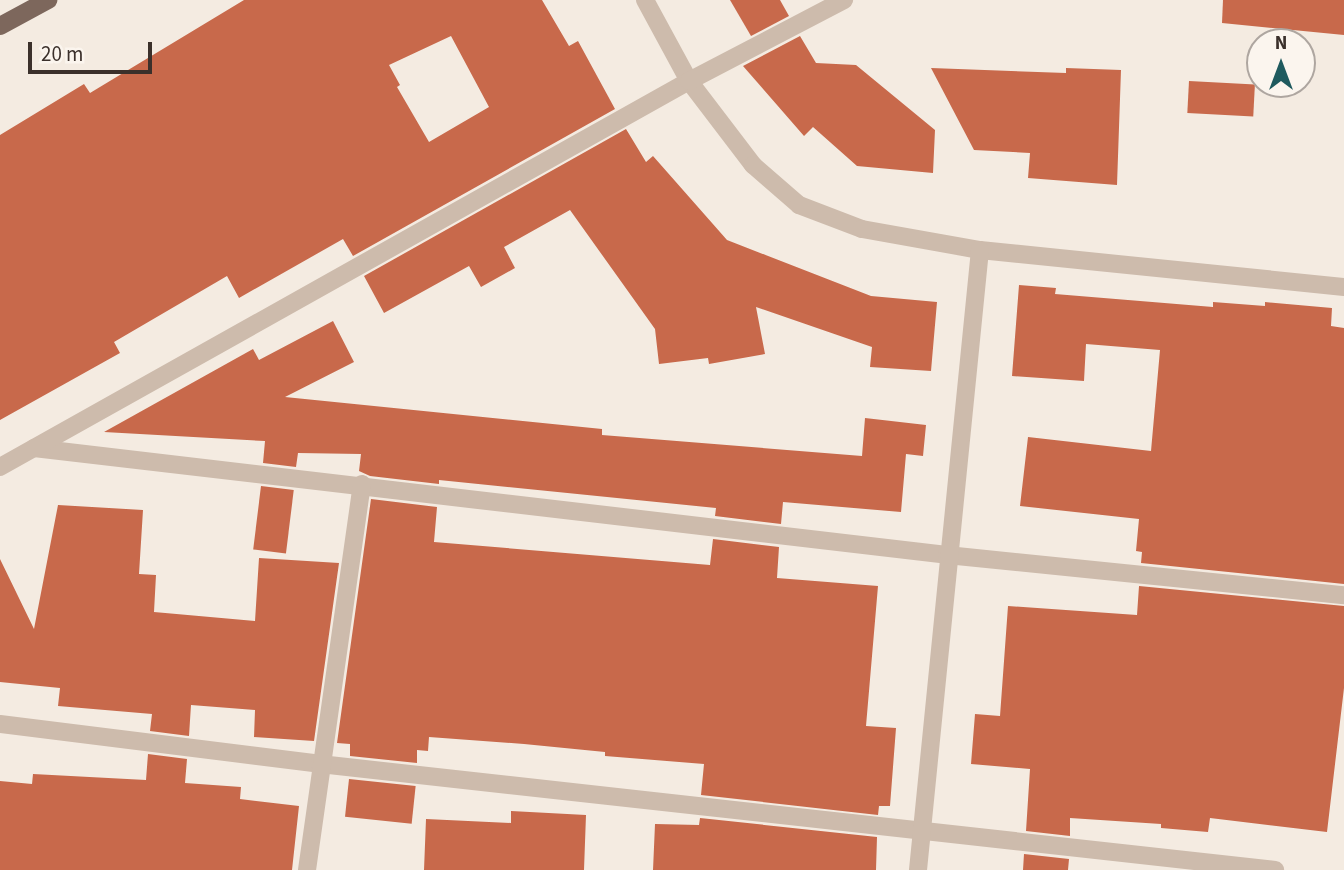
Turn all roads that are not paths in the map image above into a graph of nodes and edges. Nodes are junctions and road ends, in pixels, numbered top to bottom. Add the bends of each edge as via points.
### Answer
1 (48, 0) edge
2 (645, 0) edge
3 (844, 0) edge
4 (0, 26) edge
5 (689, 80) junction
6 (980, 250) junction
7 (1344, 287) edge
8 (34, 448) junction
9 (0, 467) edge
10 (362, 484) junction
11 (947, 555) junction
12 (1344, 594) edge
13 (0, 724) edge
14 (320, 764) junction
15 (921, 830) junction
16 (307, 870) edge
17 (918, 870) edge
18 (1275, 870) edge

1 - 4 main road
2 - 5 street
3 - 5 street
5 - 6 street via 753,165 799,205 862,229
5 - 8 street
6 - 7 street
6 - 11 street
8 - 9 street
8 - 10 street
10 - 11 street
10 - 14 street
11 - 12 street
11 - 15 street
13 - 14 street
14 - 15 street
14 - 16 street
15 - 17 street
15 - 18 street

